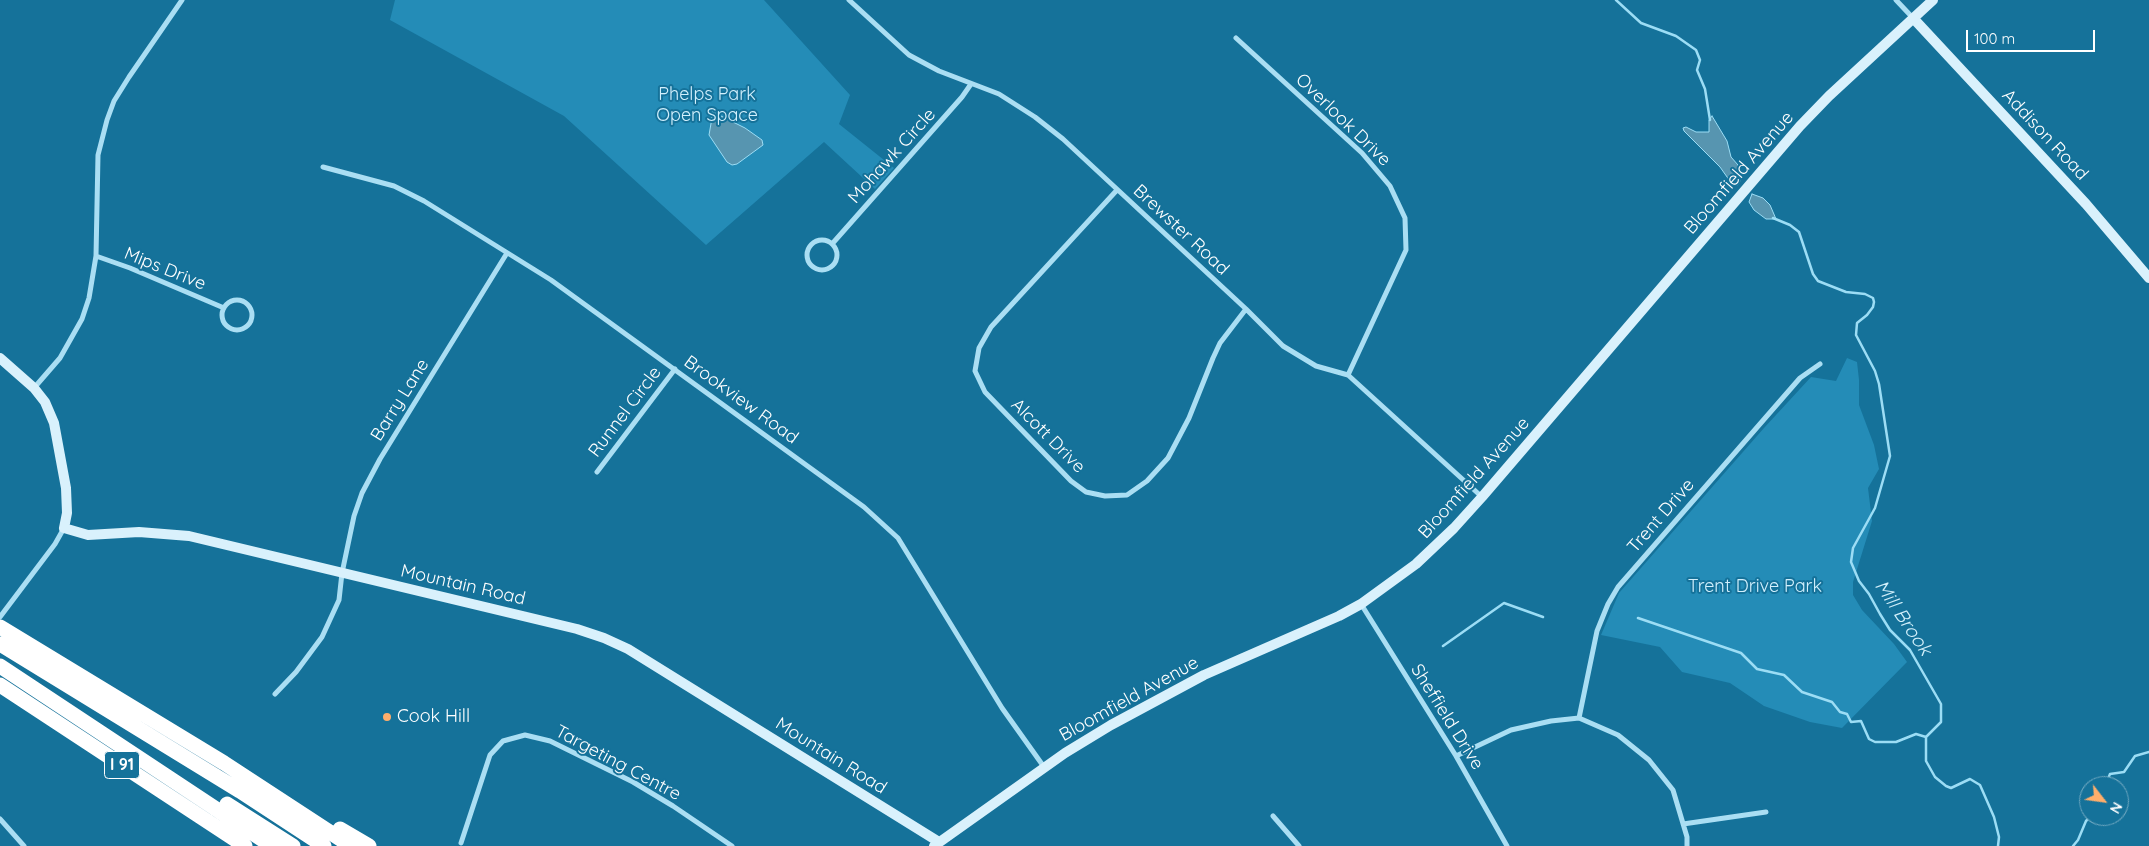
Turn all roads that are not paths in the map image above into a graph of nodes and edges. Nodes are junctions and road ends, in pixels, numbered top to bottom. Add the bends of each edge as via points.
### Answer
1 (182, 0) edge
2 (849, 0) edge
3 (1896, 0) edge
4 (1932, 0) edge
5 (1913, 18) junction
6 (1236, 38) dead end
7 (971, 84) junction
8 (323, 167) dead end
9 (1117, 190) junction
10 (832, 244) junction
11 (507, 253) junction
12 (96, 256) junction
13 (2149, 278) edge
14 (224, 308) junction
15 (1246, 309) junction
16 (0, 358) edge
17 (1820, 364) dead end
18 (675, 369) junction
19 (1348, 375) junction
20 (34, 388) junction
21 (597, 472) dead end
22 (1482, 497) junction
23 (64, 528) junction
24 (342, 573) junction
25 (1361, 604) junction
26 (0, 617) edge
27 (6, 630) edge
28 (1, 645) edge
29 (0, 666) edge
30 (0, 685) edge
31 (275, 694) dead end
32 (1579, 718) junction
33 (136, 728) junction
34 (102, 734) junction
35 (1456, 756) junction
36 (1044, 768) junction
37 (1766, 812) dead end
38 (1273, 816) dead end
39 (0, 819) edge
40 (317, 823) junction
41 (1683, 824) junction
42 (461, 843) dead end
43 (940, 845) edge
44 (24, 846) edge
45 (244, 846) edge
46 (272, 846) edge
47 (293, 846) edge
48 (312, 846) edge
49 (324, 846) edge
50 (351, 846) edge
51 (369, 846) edge
52 (732, 846) edge
53 (1299, 846) edge
54 (1507, 846) edge
55 (1687, 846) edge

1 - 12 street via 129,77 106,120 98,155
2 - 7 street, Brewster Road via 909,55
3 - 5 street
4 - 5 street, Bloomfield Avenue
5 - 13 street, Addison Road via 2086,204
5 - 22 street, Bloomfield Avenue via 1800,126
6 - 19 street, Overlook Drive via 1362,153 1390,186 1405,218 1406,250
7 - 9 street, Brewster Road via 1000,94 1036,117
7 - 10 street, Mohawk Circle
8 - 11 street, Brookview Road via 394,186
9 - 15 street, Brewster Road
9 - 15 street, Alcott Drive via 991,327 979,348 975,371 985,392 1071,481 1086,492 1104,496 1127,495 1147,481 1168,458 1189,418 1212,358
10 - 10 street via 818,240 811,245 807,254 812,266 820,270 833,265 836,256
11 - 18 street, Brookview Road via 551,280
11 - 24 street, Barry Lane via 362,493
12 - 14 street, Mips Drive
12 - 20 street via 82,319 60,358
14 - 14 street, Mips Drive via 222,317 227,326 241,329 249,323 251,310 245,302 236,300
15 - 19 street, Brewster Road via 1283,346 1316,366
16 - 20 street
17 - 32 street, Trent Drive via 1800,378 1618,587 1597,631
18 - 21 street, Runnel Circle
18 - 36 street, Brookview Road via 864,508 898,538 1002,708
19 - 22 street, Brewster Road
20 - 23 street via 46,402 54,423 66,488
22 - 25 street, Bloomfield Avenue via 1416,564
23 - 24 street, Mountain Road via 88,535 139,532 190,536
23 - 26 street
24 - 31 street, Barry Lane via 339,600 322,637
24 - 43 street, Mountain Road via 577,629 628,648
25 - 35 street, Sheffield Drive
25 - 36 street, Bloomfield Avenue via 1162,696 1085,740
27 - 40 highway
28 - 33 highway
29 - 34 highway
30 - 45 highway, I 91
32 - 35 street via 1511,730
32 - 41 street via 1618,735 1649,760 1673,790
33 - 48 highway
33 - 49 highway
34 - 46 highway
34 - 47 highway via 221,800
35 - 54 street, Sheffield Drive
36 - 43 street, Bloomfield Avenue
37 - 41 street
38 - 53 street
39 - 44 street
40 - 50 highway
40 - 51 highway via 343,830
41 - 55 street via 1688,837
42 - 52 street, Targeting Centre via 490,755 503,741 525,735 550,741 633,782

